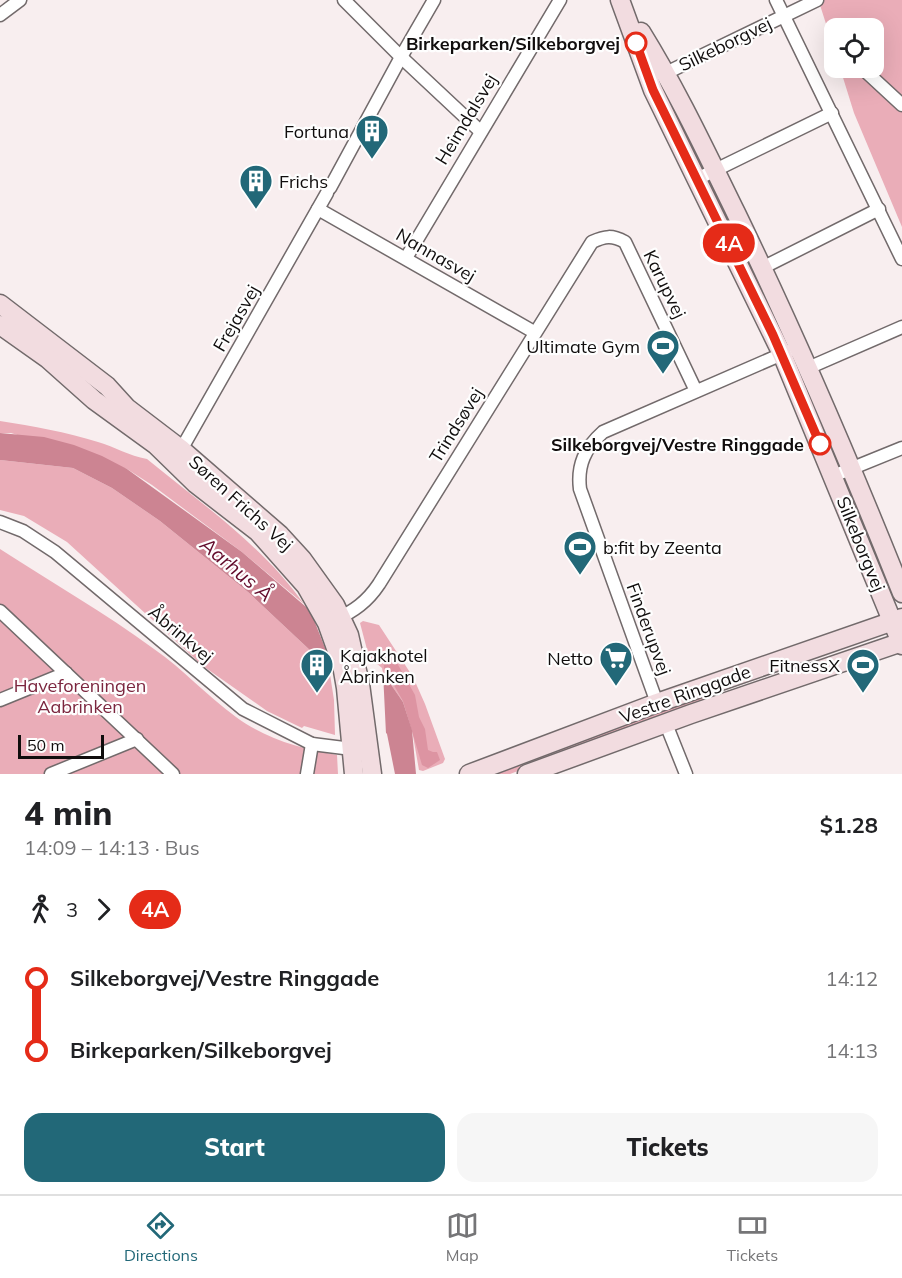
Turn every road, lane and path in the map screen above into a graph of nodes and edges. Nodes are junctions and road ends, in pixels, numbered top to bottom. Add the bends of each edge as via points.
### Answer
1 (20, 0) edge
2 (344, 0) edge
3 (434, 0) edge
4 (560, 0) edge
5 (621, 0) edge
6 (776, 0) edge
7 (817, 0) edge
8 (0, 15) edge
9 (784, 15) junction
10 (401, 57) junction
11 (666, 73) junction
12 (873, 78) edge
13 (902, 105) edge
14 (832, 113) junction
15 (480, 131) junction
16 (715, 170) junction
17 (697, 179) junction
18 (879, 209) junction
19 (318, 210) junction
20 (606, 236) joint
21 (406, 258) junction
22 (902, 259) edge
23 (762, 268) junction
24 (0, 304) edge
25 (0, 325) edge
26 (902, 327) edge
27 (534, 332) junction
28 (790, 350) junction
29 (808, 368) junction
30 (696, 391) junction
31 (902, 448) edge
32 (178, 455) junction
33 (842, 473) junction
34 (0, 522) edge
35 (902, 593) edge
36 (0, 611) edge
37 (897, 619) edge
38 (334, 620) junction
39 (902, 643) edge
40 (66, 673) junction
41 (0, 700) edge
42 (657, 703) junction
43 (666, 724) junction
44 (137, 739) junction
45 (312, 744) junction
46 (352, 749) junction
47 (51, 774) edge
48 (172, 774) edge
49 (307, 774) edge
50 (354, 774) edge
51 (372, 774) edge
52 (469, 774) edge
53 (527, 774) edge
54 (686, 774) edge

1 - 8 street
2 - 10 street
3 - 10 street, Frejasvej
4 - 15 street, Heimdalsvej
5 - 11 street, Silkeborgvej
5 - 17 street, Silkeborgvej via 653,90
6 - 9 street
7 - 9 street, Silkeborgvej
9 - 11 street, Silkeborgvej
9 - 14 street
10 - 15 street
10 - 19 street, Frejasvej
11 - 16 street, Silkeborgvej
12 - 13 street
14 - 16 street
14 - 18 street
15 - 21 street, Heimdalsvej
16 - 17 street
16 - 23 street, Silkeborgvej
17 - 28 street, Silkeborgvej
18 - 22 street
18 - 23 street
19 - 21 street, Nannasvej
19 - 32 street, Frejasvej
20 - 27 street, Trindsøvej via 592,242
20 - 30 street, Karupvej via 625,242
21 - 27 street, Nannasvej
23 - 28 street, Silkeborgvej
24 - 32 street, Søren Frichs Vej via 106,386
25 - 32 street, Søren Frichs Vej via 48,359 94,400
26 - 29 street
27 - 38 street, Trindsøvej via 369,599
28 - 29 street, Silkeborgvej
28 - 30 street, Finderupvej
28 - 33 street, Silkeborgvej
29 - 33 street, Silkeborgvej
30 - 42 street, Finderupvej via 603,432 585,451 580,463 584,502
31 - 33 street, Silkeborgvej
32 - 38 street, Søren Frichs Vej via 196,484 242,518 280,555
33 - 35 street, Silkeborgvej
33 - 37 street, Silkeborgvej
34 - 45 street, Åbrinkvej via 23,531 55,552 243,710
36 - 40 street
37 - 39 street, Silkeborgvej
37 - 42 street, Vestre Ringgade
38 - 46 street, Søren Frichs Vej
38 - 51 street, Søren Frichs Vej via 352,645
39 - 43 street, Vestre Ringgade
40 - 41 street
40 - 44 street
42 - 52 street, Vestre Ringgade
43 - 53 street, Vestre Ringgade
43 - 54 street
44 - 47 street
44 - 48 street
45 - 46 street, Åbrinkvej
45 - 49 street
46 - 50 street, Søren Frichs Vej

